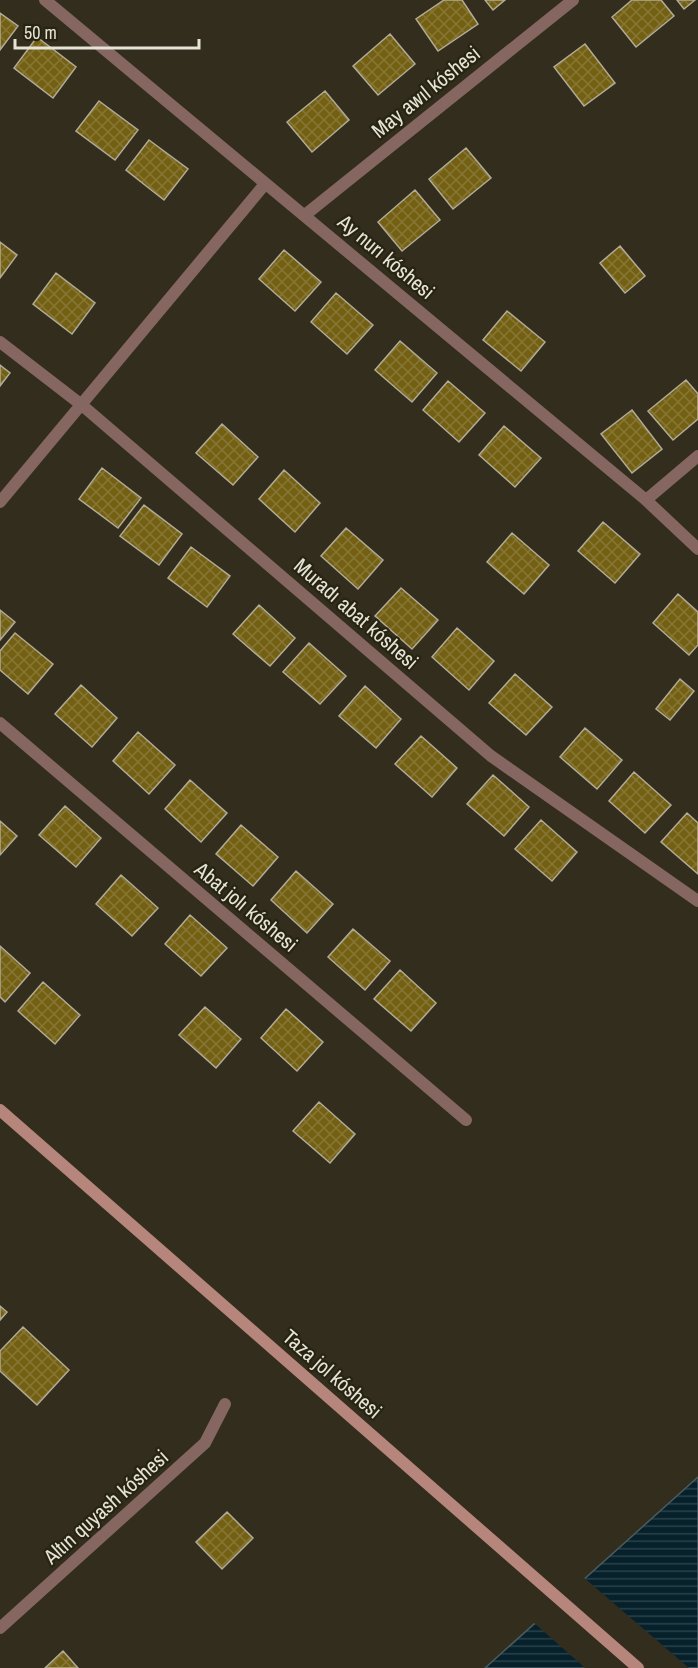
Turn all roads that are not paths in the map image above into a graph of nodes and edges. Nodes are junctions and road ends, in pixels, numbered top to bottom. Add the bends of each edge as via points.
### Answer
1 (45, 0) edge
2 (573, 0) edge
3 (265, 184) junction
4 (305, 215) junction
5 (0, 342) edge
6 (83, 406) junction
7 (698, 456) edge
8 (646, 500) junction
9 (0, 502) edge
10 (698, 549) edge
11 (0, 723) edge
12 (698, 901) edge
13 (0, 1110) edge
14 (466, 1120) dead end
15 (225, 1404) dead end
16 (0, 1628) edge
17 (638, 1668) edge

1 - 3 street, Ay nurı kóshesi
2 - 4 street, May awıl kóshesi
3 - 4 street, Ay nurı kóshesi
3 - 6 street
4 - 8 street, Ay nurı kóshesi
5 - 6 street, Muradı abat kóshesi
6 - 9 street
6 - 12 street, Muradı abat kóshesi via 491,756
7 - 8 street
8 - 10 street, Ay nurı kóshesi
11 - 14 street, Abat jolı kóshesi
13 - 17 main road, Taza jol kóshesi
15 - 16 street, Altın quyash kóshesi via 205,1443

